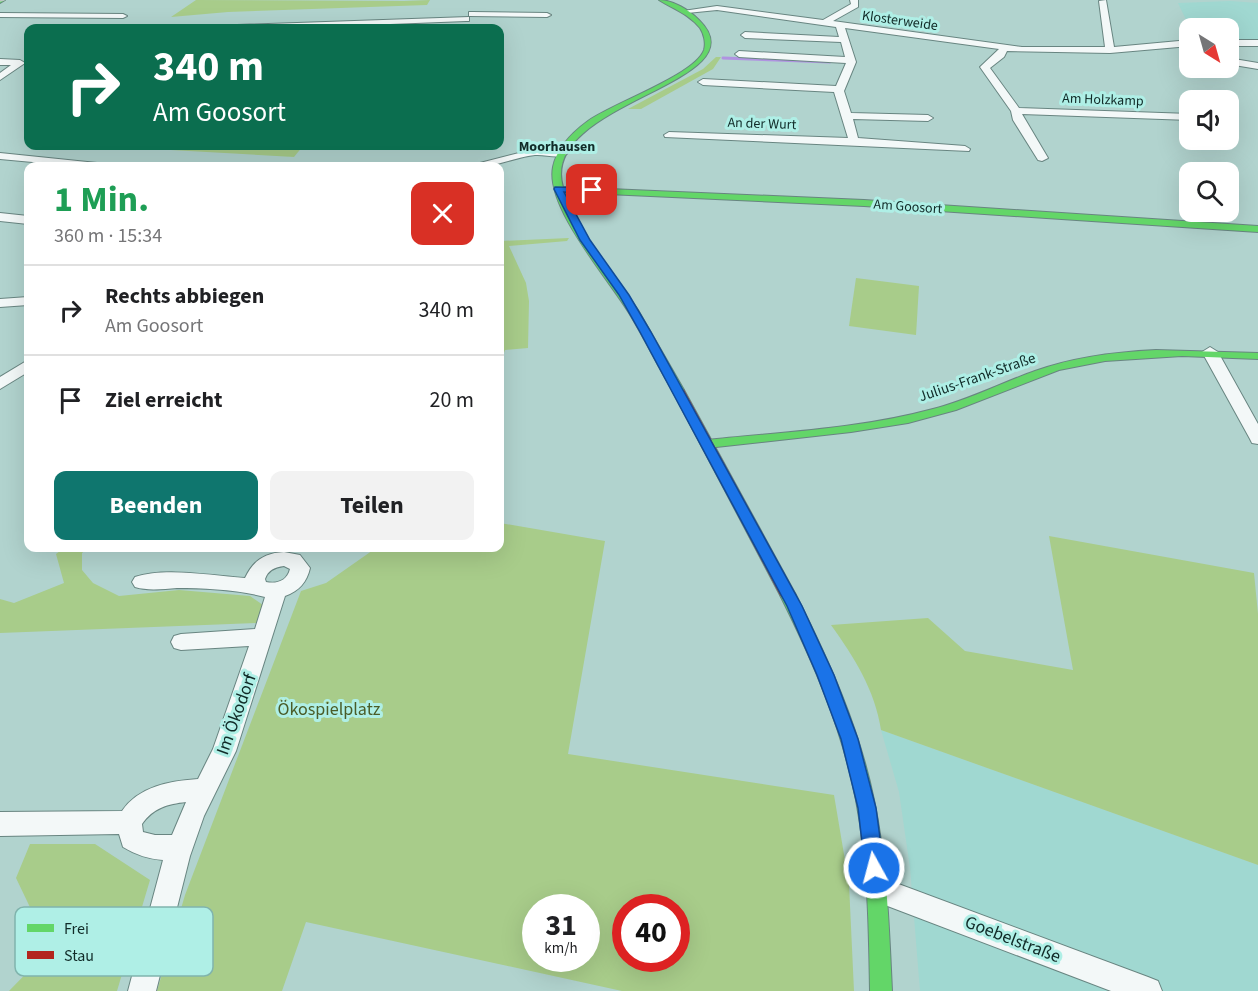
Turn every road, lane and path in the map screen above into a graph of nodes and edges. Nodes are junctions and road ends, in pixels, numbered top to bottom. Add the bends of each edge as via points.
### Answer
1 (662, 0) edge
2 (854, 0) edge
3 (1102, 1) edge
4 (687, 12) junction
5 (288, 13) dead end
6 (0, 15) edge
7 (547, 15) dead end
8 (123, 16) dead end
9 (470, 17) edge
10 (824, 23) junction
11 (284, 24) edge
12 (365, 24) edge
13 (840, 25) junction
14 (745, 35) dead end
15 (845, 40) junction
16 (1239, 43) edge
17 (1258, 43) edge
18 (1179, 44) edge
19 (1151, 46) junction
20 (1004, 48) junction
21 (1110, 50) junction
22 (1179, 53) edge
23 (739, 54) dead end
24 (850, 60) junction
25 (0, 62) edge
26 (1239, 63) edge
27 (1258, 66) edge
28 (0, 77) edge
29 (703, 82) dead end
30 (841, 89) junction
31 (1016, 111) junction
32 (846, 116) junction
33 (1179, 117) edge
34 (928, 118) dead end
35 (669, 135) dead end
36 (854, 141) junction
37 (965, 149) dead end
38 (562, 153) junction
39 (0, 156) edge
40 (1042, 158) dead end
41 (68, 162) edge
42 (496, 162) edge
43 (558, 189) junction
44 (0, 217) edge
45 (24, 220) edge
46 (1258, 230) edge
47 (24, 301) edge
48 (0, 303) edge
49 (1210, 352) junction
50 (1258, 356) edge
51 (24, 368) edge
52 (0, 384) edge
53 (1258, 439) edge
54 (707, 444) junction
55 (264, 554) edge
56 (142, 582) dead end
57 (255, 582) junction
58 (276, 591) junction
59 (263, 637) junction
60 (181, 642) dead end
61 (205, 790) junction
62 (129, 822) junction
63 (0, 824) edge
64 (181, 847) junction
65 (877, 889) junction
66 (165, 907) edge
67 (146, 976) edge
68 (142, 991) edge
69 (881, 991) edge
70 (1148, 991) edge

1 - 4 street
2 - 10 street via 855,5 846,12
3 - 21 street
4 - 10 street, Klosterweide via 717,8
4 - 38 street via 702,24 710,39 700,62 589,124
5 - 11 street
6 - 8 street
7 - 9 street
9 - 12 street
10 - 13 street, Klosterweide
13 - 15 street
13 - 20 street, Klosterweide
14 - 15 street
15 - 24 street
16 - 17 street
18 - 19 street
19 - 21 street, Klosterweide
19 - 22 street, Klosterweide
20 - 21 street, Klosterweide
20 - 31 street via 985,67
23 - 24 street
24 - 30 street
25 - 28 street via 20,63
26 - 27 street
29 - 30 street
30 - 32 street
31 - 33 street, Am Holzkamp
31 - 40 street
32 - 34 street
32 - 36 street
35 - 36 street, An der Wurt
36 - 37 street, An der Wurt
38 - 42 street via 535,152
38 - 43 street via 557,168
39 - 41 street
43 - 46 street, Am Goosort via 864,203
43 - 54 street via 585,240 642,325
44 - 45 street
47 - 48 street
49 - 50 street, Julius-Frank-Straße
49 - 53 street
49 - 54 street, Julius-Frank-Straße via 1118,355 1056,368 937,411 885,422
51 - 52 street
54 - 65 street via 794,606 825,675 849,739 867,808
55 - 57 street
55 - 58 street via 289,559 300,568 294,582
56 - 57 street via 247,586
57 - 58 street via 264,590
58 - 59 street, Im Ökodorf
59 - 60 street
59 - 61 street, Im Ökodorf via 224,752
61 - 62 street via 170,792 155,798 141,805
61 - 64 street, Im Ökodorf
62 - 63 street
62 - 64 street via 132,839 142,846
64 - 66 street, Im Ökodorf
65 - 69 street
65 - 70 street, Goebelstraße
67 - 68 street, Im Ökodorf

